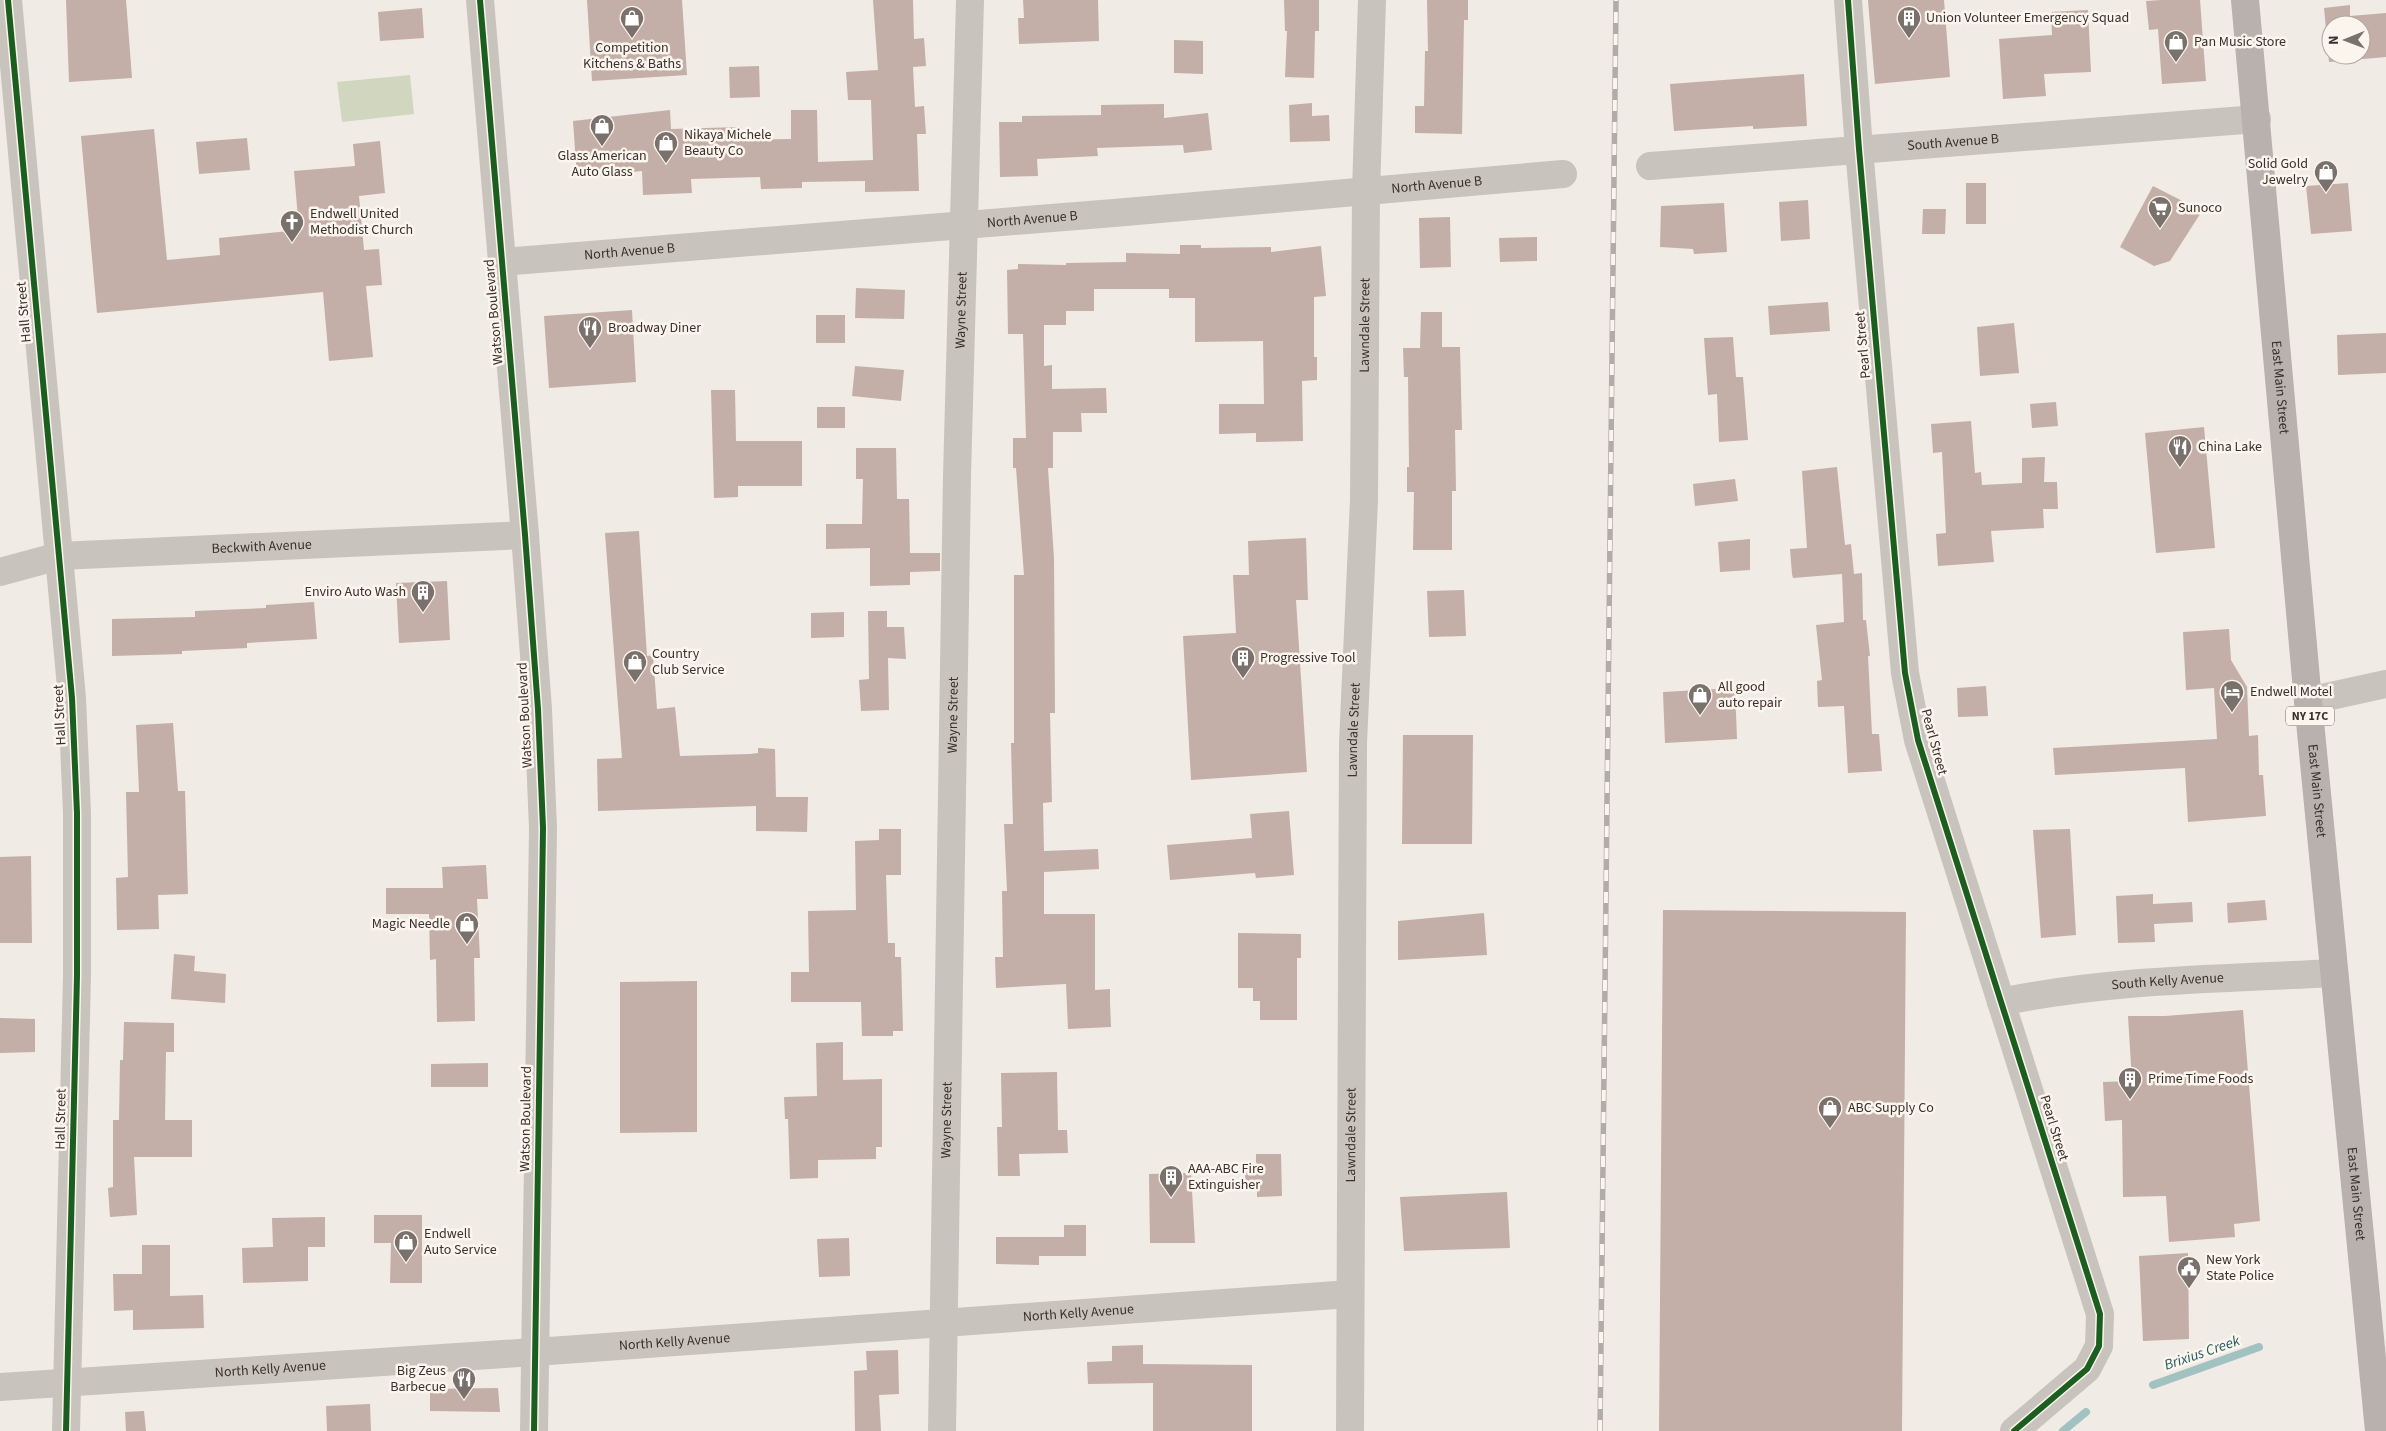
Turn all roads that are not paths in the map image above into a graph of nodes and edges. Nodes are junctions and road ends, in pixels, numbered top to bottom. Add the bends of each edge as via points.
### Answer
1 (8, 0) edge
2 (480, 0) edge
3 (970, 0) edge
4 (1372, 0) edge
5 (1848, 0) edge
6 (2245, 0) edge
7 (2257, 119) junction
8 (1859, 150) junction
9 (1650, 166) dead end
10 (1564, 174) dead end
11 (1366, 192) junction
12 (965, 225) junction
13 (502, 262) junction
14 (524, 535) junction
15 (59, 556) junction
16 (0, 572) edge
17 (2386, 684) edge
18 (2308, 701) junction
19 (2334, 973) junction
20 (2001, 1002) junction
21 (1350, 1294) junction
22 (944, 1324) junction
23 (535, 1352) junction
24 (68, 1383) junction
25 (0, 1388) edge
26 (66, 1431) edge
27 (534, 1431) edge
28 (942, 1431) edge
29 (1350, 1431) edge
30 (2014, 1431) edge
31 (2378, 1431) edge

1 - 15 street, Hall Street
2 - 13 street, Watson Boulevard
3 - 12 street, Wayne Street
4 - 11 street, Lawndale Street
5 - 8 street, Pearl Street
6 - 7 main road, East Main Street / NY 17C
7 - 8 street, South Avenue B
7 - 18 main road, East Main Street / NY 17C
8 - 9 street, South Avenue B
8 - 20 street, Pearl Street via 1905,673 1918,740
10 - 11 street, North Avenue B
11 - 12 street, North Avenue B
11 - 21 street, Lawndale Street via 1364,500 1353,743
12 - 13 street, North Avenue B
12 - 22 street, Wayne Street via 957,476
13 - 14 street, Watson Boulevard
14 - 15 street, Beckwith Avenue
14 - 23 street, Watson Boulevard via 538,709 543,834
15 - 16 street, Beckwith Avenue
15 - 24 street, Hall Street via 78,813
17 - 18 street
18 - 19 main road, East Main Street / NY 17C
19 - 20 street, South Kelly Avenue via 2142,983
19 - 31 main road, East Main Street / NY 17C
20 - 30 street, Pearl Street via 2100,1314 2099,1346 2087,1369
21 - 22 street, North Kelly Avenue
21 - 29 street, Lawndale Street
22 - 23 street, North Kelly Avenue
22 - 28 street, Wayne Street
23 - 24 street, North Kelly Avenue
23 - 27 street, Watson Boulevard
24 - 25 street, North Kelly Avenue
24 - 26 street, Hall Street

